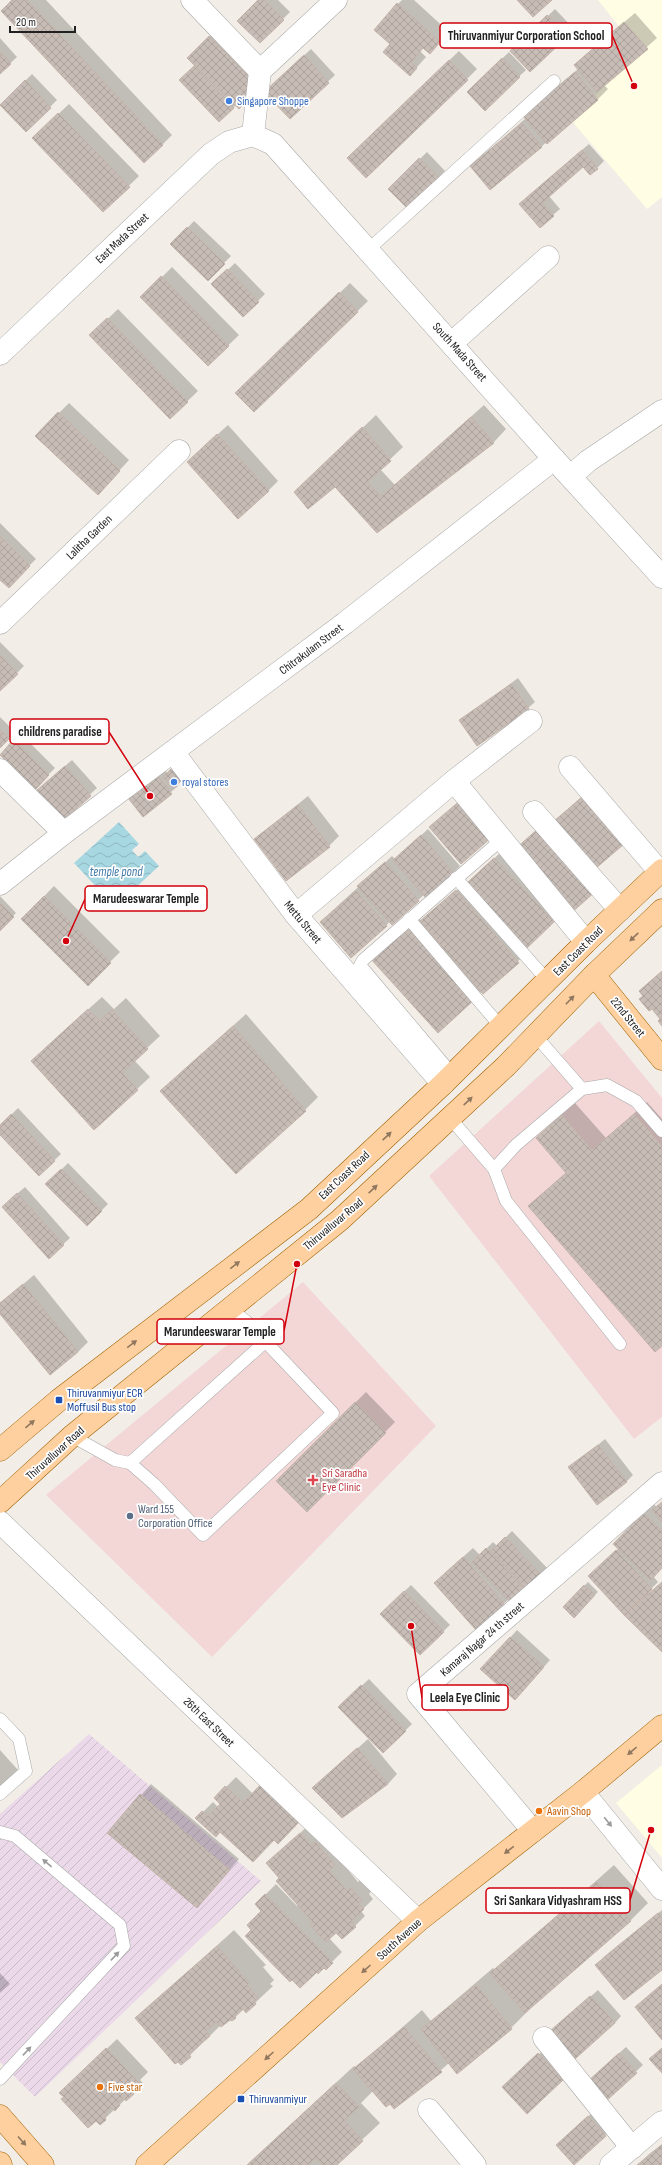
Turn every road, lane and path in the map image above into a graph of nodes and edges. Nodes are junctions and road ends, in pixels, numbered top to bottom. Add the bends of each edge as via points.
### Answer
1 (192, 0) edge
2 (336, 0) edge
3 (260, 71) junction
4 (554, 81) dead end
5 (252, 135) junction
6 (368, 250) junction
7 (548, 257) dead end
8 (452, 343) junction
9 (0, 354) edge
10 (662, 411) edge
11 (179, 451) dead end
12 (554, 459) junction
13 (571, 476) junction
14 (662, 577) edge
15 (0, 623) edge
16 (530, 721) dead end
17 (173, 752) junction
18 (570, 767) dead end
19 (0, 770) edge
20 (454, 781) junction
21 (534, 812) dead end
22 (64, 833) junction
23 (501, 840) junction
24 (661, 871) edge
25 (456, 878) junction
26 (0, 884) edge
27 (620, 910) junction
28 (662, 910) edge
29 (296, 915) junction
30 (409, 919) junction
31 (586, 942) junction
32 (594, 975) junction
33 (548, 981) junction
34 (501, 1027) junction
35 (535, 1035) junction
36 (485, 1042) junction
37 (662, 1059) edge
38 (506, 1066) junction
39 (448, 1080) junction
40 (582, 1089) junction
41 (450, 1118) junction
42 (662, 1131) edge
43 (494, 1170) junction
44 (228, 1309) junction
45 (266, 1342) junction
46 (620, 1344) dead end
47 (72, 1436) junction
48 (0, 1450) edge
49 (130, 1463) junction
50 (662, 1483) edge
51 (0, 1502) edge
52 (0, 1522) edge
53 (0, 1719) edge
54 (662, 1726) edge
55 (583, 1792) junction
56 (0, 1794) edge
57 (533, 1831) junction
58 (0, 1832) edge
59 (662, 1889) edge
60 (418, 1922) junction
61 (544, 2038) dead end
62 (0, 2079) edge
63 (429, 2110) dead end
64 (0, 2116) edge
65 (662, 2122) edge
66 (632, 2148) junction
67 (43, 2165) edge
68 (147, 2165) edge
69 (475, 2165) edge
70 (610, 2165) edge

1 - 3 street
2 - 3 street
3 - 5 street
4 - 6 lane
5 - 6 street, South Mada Street via 273,144
5 - 9 street, East Mada Street via 230,142 211,154
6 - 8 street, South Mada Street
7 - 8 street
8 - 12 street, South Mada Street
10 - 13 street via 588,461
11 - 15 street, Lalitha Garden
12 - 13 street, South Mada Street
12 - 17 street, Chitrakulam Street via 345,623
13 - 14 street, South Mada Street
16 - 20 street
17 - 22 street, Chitrakulam Street
17 - 29 street, Mettu Street
18 - 24 street
19 - 22 street
20 - 23 street
20 - 29 street
21 - 27 street
22 - 26 street, Chitrakulam Street
23 - 25 lane
23 - 31 street
24 - 27 main road, East Coast Road
25 - 30 lane
25 - 33 lane
27 - 31 main road, East Coast Road
28 -> 32 main road
29 - 39 street, Mettu Street
30 - 34 lane
30 - 39 lane via 360,965
31 - 33 main road, East Coast Road
35 -> 32 main road, Thiruvalluvar Road
32 - 37 main road, 22nd Street
33 - 34 main road, East Coast Road
34 - 36 main road, East Coast Road
35 - 38 main road, Thiruvalluvar Road
35 - 40 lane
36 - 38 main road
36 - 39 main road, East Coast Road
41 -> 38 main road, Thiruvalluvar Road
48 -> 39 main road, East Coast Road via 59,1400 309,1209
40 - 42 lane via 606,1085 636,1101
40 - 43 lane via 516,1145
41 - 43 lane
44 -> 41 main road, Thiruvalluvar Road via 340,1220
43 - 46 lane via 506,1201
44 - 45 lane
44 - 47 main road, Thiruvalluvar Road
45 - 49 lane
45 - 49 lane via 333,1413 203,1535
47 - 49 lane via 115,1460
47 - 51 main road, Thiruvalluvar Road
50 - 57 street, Kamaraj Nagar 24 th street via 418,1694
52 - 60 street, 26th East Street
53 - 56 lane via 19,1739 26,1771
54 -> 55 main road, South Avenue
55 - 57 main road, South Avenue
55 -> 59 street
57 -> 60 main road, South Avenue
62 -> 58 lane via 124,1946 120,1925 15,1836
60 -> 68 main road, South Avenue
61 - 66 street
63 - 69 street
64 -> 67 main road
65 - 66 street
66 - 70 street

